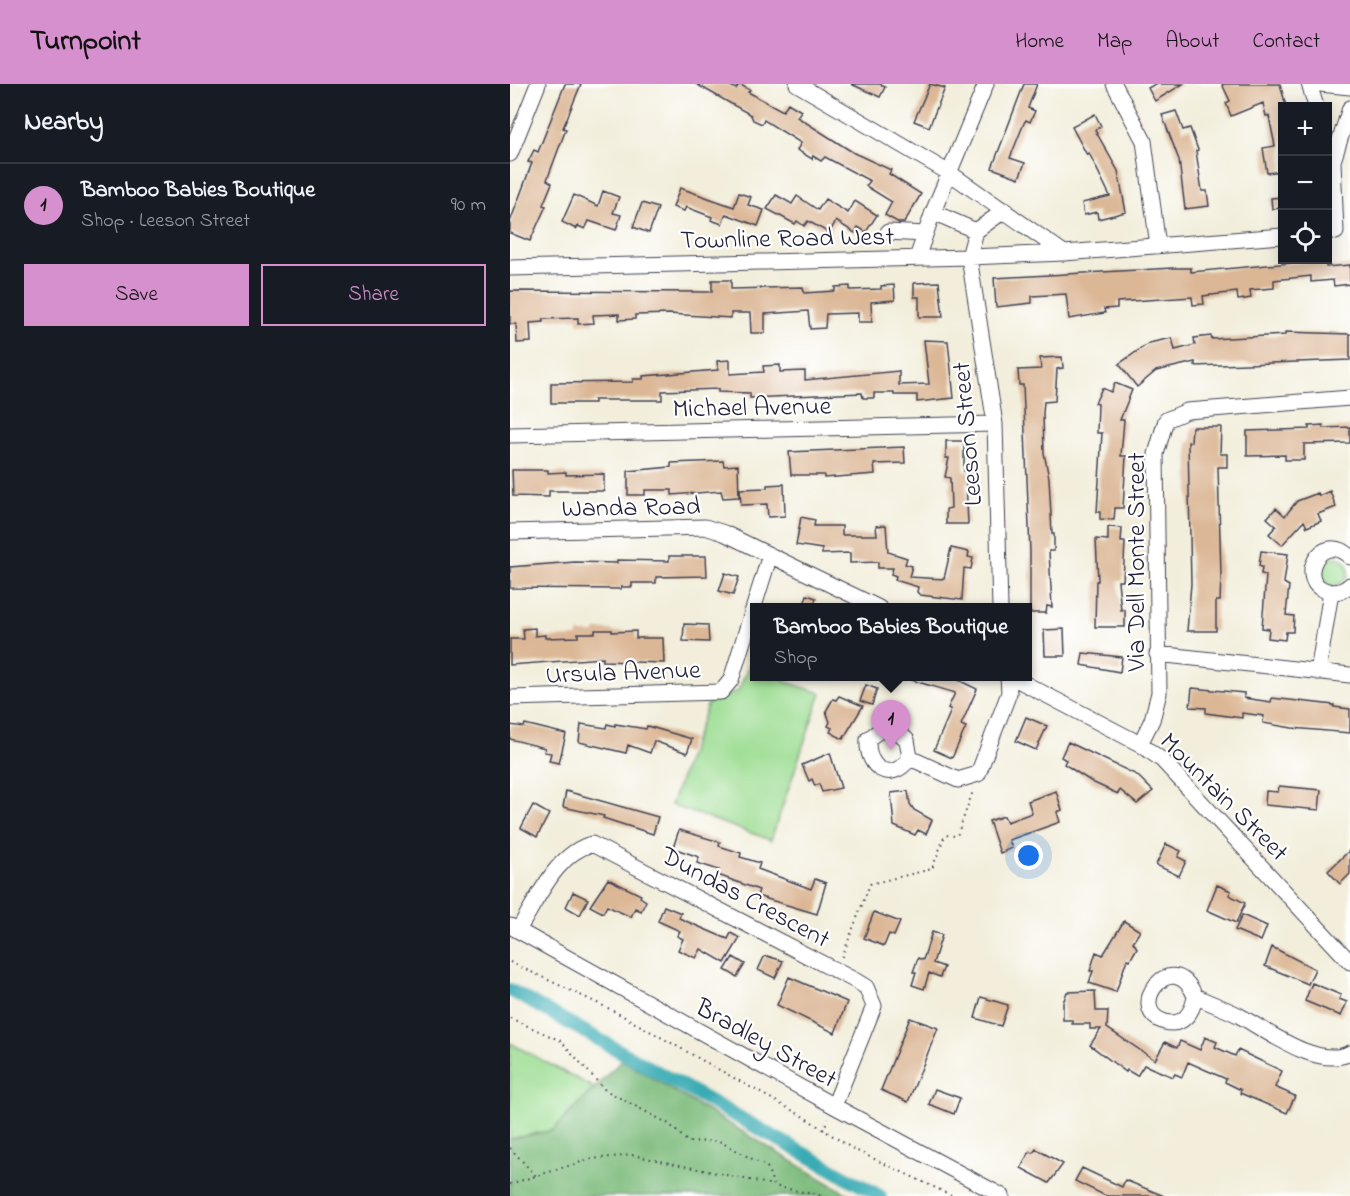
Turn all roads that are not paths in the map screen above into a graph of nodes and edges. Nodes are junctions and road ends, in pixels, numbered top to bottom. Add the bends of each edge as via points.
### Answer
1 (538, 84) edge
2 (797, 84) edge
3 (986, 84) edge
4 (1114, 84) edge
5 (1309, 84) edge
6 (1320, 84) edge
7 (1350, 87) edge
8 (1315, 102) edge
9 (1350, 108) edge
10 (510, 154) edge
11 (1332, 156) edge
12 (1333, 161) junction
13 (951, 174) junction
14 (1005, 210) junction
15 (933, 213) junction
16 (976, 231) junction
17 (888, 232) dead end
18 (1338, 232) edge
19 (925, 234) junction
20 (1278, 236) edge
21 (1158, 246) junction
22 (1065, 253) junction
23 (969, 257) junction
24 (917, 258) junction
25 (510, 268) edge
26 (1350, 398) edge
27 (995, 424) junction
28 (510, 435) edge
29 (510, 532) edge
30 (770, 555) junction
31 (1350, 557) edge
32 (1350, 585) edge
33 (1331, 592) junction
34 (755, 603) edge
35 (869, 603) edge
36 (1000, 603) edge
37 (750, 619) edge
38 (1157, 654) junction
39 (1318, 672) junction
40 (1350, 675) edge
41 (1009, 681) edge
42 (1019, 681) edge
43 (510, 698) edge
44 (1140, 744) junction
45 (910, 758) dead end
46 (514, 928) edge
47 (1350, 962) edge
48 (1195, 996) dead end
49 (1350, 1053) edge
50 (834, 1106) junction
51 (1002, 1196) edge

1 - 10 street
2 - 13 street
3 - 13 street
4 - 21 street via 1144,141
5 - 8 street
6 - 7 street
9 - 12 street
11 - 12 street
12 - 18 street
13 - 14 street
13 - 15 street
14 - 16 street
14 - 22 street
15 - 16 street
15 - 19 street
16 - 23 street
17 - 19 street
19 - 24 street
20 - 21 street, Townline Road West
21 - 22 street, Townline Road West
22 - 23 street, Townline Road West
23 - 24 street, Townline Road West
23 - 27 street, Leeson Street
24 - 25 street, Townline Road West
26 - 38 street, Via Dell Monte Street via 1187,411 1166,420 1156,454
27 - 28 street, Michael Avenue
27 - 36 street, Leeson Street
29 - 30 street, Wanda Road via 705,527
30 - 34 street, Ursula Avenue
30 - 35 street, Wanda Road
31 - 33 street via 1335,549 1328,550 1312,565 1313,579
32 - 33 street
33 - 39 street
37 - 43 street, Ursula Avenue via 731,680 721,692
38 - 39 street
38 - 44 street, Via Dell Monte Street via 1159,693
39 - 40 street
41 - 45 street via 1009,693 978,774 958,780
42 - 44 street, Mountain Street
44 - 47 street, Mountain Street via 1186,784
46 - 50 street, Bradley Street
46 - 50 street, Dundas Crescent via 564,859 580,847 592,844 866,987 874,1006
48 - 49 street via 1318,1056
50 - 51 street, Bradley Street

